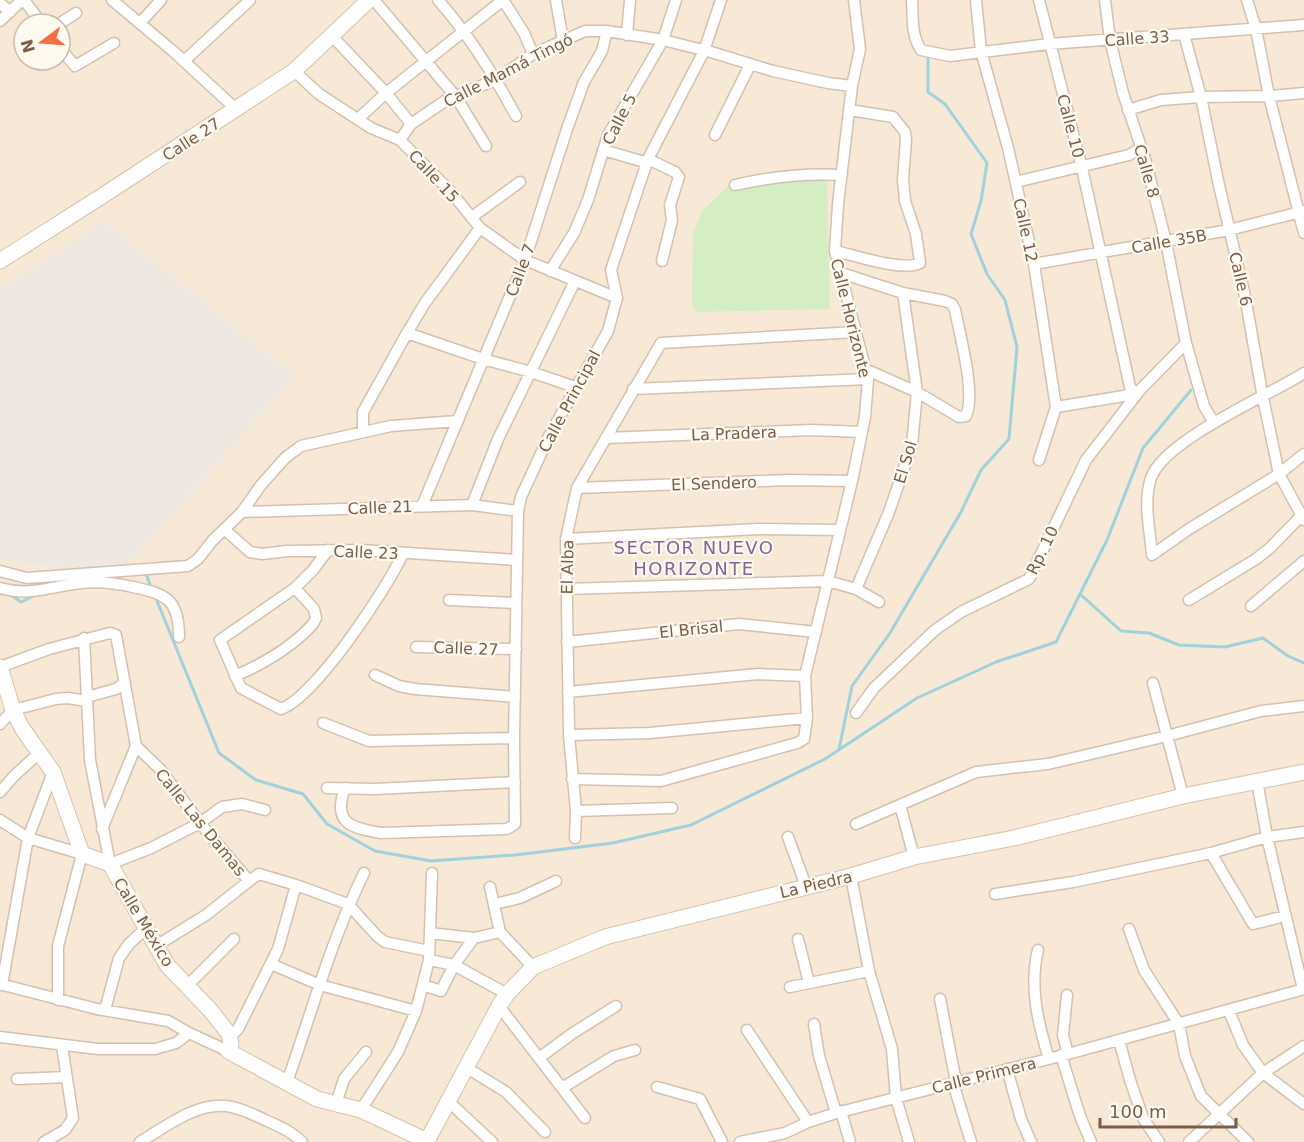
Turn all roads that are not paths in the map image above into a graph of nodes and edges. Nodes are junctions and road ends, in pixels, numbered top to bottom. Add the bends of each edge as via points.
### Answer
1 (23, 0) edge
2 (112, 0) edge
3 (161, 0) edge
4 (250, 0) edge
5 (372, 0) edge
6 (438, 0) edge
7 (503, 0) edge
8 (556, 0) edge
9 (630, 0) edge
10 (676, 0) edge
11 (721, 0) edge
12 (854, 0) edge
13 (912, 0) edge
14 (976, 0) edge
15 (1039, 0) edge
16 (1106, 0) edge
17 (1247, 0) edge
18 (0, 3) edge
19 (10, 12) junction
20 (32, 12) edge
21 (76, 14) dead end
22 (72, 16) edge
23 (0, 21) edge
24 (140, 23) junction
25 (1304, 25) edge
26 (1256, 29) junction
27 (463, 31) junction
28 (607, 31) junction
29 (1184, 34) junction
30 (627, 35) junction
31 (332, 36) junction
32 (663, 40) junction
33 (1110, 40) junction
34 (563, 41) junction
35 (114, 43) dead end
36 (1049, 44) junction
37 (704, 51) junction
38 (981, 51) junction
39 (533, 54) junction
40 (184, 61) junction
41 (72, 62) edge
42 (426, 62) junction
43 (750, 65) junction
44 (294, 71) junction
45 (496, 80) junction
46 (852, 86) junction
47 (386, 93) junction
48 (1304, 93) edge
49 (1269, 96) junction
50 (456, 97) junction
51 (1201, 97) junction
52 (237, 110) junction
53 (850, 110) junction
54 (1128, 110) junction
55 (516, 116) dead end
56 (358, 119) junction
57 (411, 124) junction
58 (715, 135) dead end
59 (400, 140) junction
60 (486, 146) dead end
61 (1141, 148) junction
62 (603, 150) junction
63 (648, 161) junction
64 (1082, 168) junction
65 (842, 175) junction
66 (520, 182) dead end
67 (1016, 182) junction
68 (735, 185) dead end
69 (1301, 212) edge
70 (472, 217) junction
71 (480, 228) junction
72 (1229, 230) junction
73 (1304, 233) edge
74 (1166, 242) junction
75 (835, 251) junction
76 (1100, 252) junction
77 (525, 260) junction
78 (0, 261) edge
79 (662, 261) dead end
80 (1034, 264) junction
81 (550, 271) junction
82 (841, 273) junction
83 (575, 281) junction
84 (903, 293) junction
85 (617, 298) junction
86 (856, 332) junction
87 (407, 333) junction
88 (1186, 343) junction
89 (483, 359) junction
90 (531, 372) junction
91 (1304, 373) edge
92 (867, 375) junction
93 (575, 387) junction
94 (633, 389) junction
95 (917, 392) junction
96 (1136, 394) junction
97 (1263, 398) junction
98 (1056, 407) junction
99 (457, 421) junction
100 (1214, 423) junction
101 (363, 432) junction
102 (862, 432) junction
103 (606, 438) junction
104 (1304, 454) edge
105 (1039, 460) dead end
106 (1279, 474) junction
107 (852, 481) junction
108 (577, 488) junction
109 (423, 506) junction
110 (472, 506) junction
111 (518, 511) junction
112 (242, 512) junction
113 (1303, 518) edge
114 (224, 530) junction
115 (839, 530) junction
116 (566, 539) junction
117 (328, 550) junction
118 (403, 553) junction
119 (517, 560) junction
120 (1304, 561) edge
121 (0, 572) edge
122 (828, 581) junction
123 (0, 588) edge
124 (295, 588) junction
125 (566, 589) junction
126 (856, 589) junction
127 (449, 600) dead end
128 (1189, 600) dead end
129 (879, 602) dead end
130 (516, 603) junction
131 (1251, 606) dead end
132 (816, 632) junction
133 (179, 637) dead end
134 (84, 638) junction
135 (567, 642) junction
136 (416, 647) dead end
137 (516, 649) junction
138 (0, 667) edge
139 (375, 675) dead end
140 (235, 676) junction
141 (805, 676) junction
142 (125, 683) junction
143 (1153, 683) dead end
144 (568, 692) junction
145 (515, 697) junction
146 (87, 699) junction
147 (1304, 706) edge
148 (14, 710) junction
149 (856, 713) dead end
150 (807, 717) junction
151 (323, 723) dead end
152 (0, 724) edge
153 (569, 735) junction
154 (1167, 736) junction
155 (514, 738) junction
156 (136, 746) junction
157 (39, 753) junction
158 (53, 772) junction
159 (1304, 772) edge
160 (572, 779) junction
161 (515, 782) junction
162 (1257, 782) junction
163 (327, 788) dead end
164 (345, 788) junction
165 (0, 792) edge
166 (1183, 796) junction
167 (900, 805) junction
168 (672, 808) dead end
169 (265, 810) dead end
170 (576, 811) junction
171 (0, 820) edge
172 (200, 823) junction
173 (856, 824) dead end
174 (102, 829) junction
175 (1304, 832) edge
176 (788, 837) dead end
177 (1267, 837) junction
178 (28, 838) junction
179 (575, 838) dead end
180 (1211, 853) junction
181 (82, 854) junction
182 (914, 857) junction
183 (110, 864) junction
184 (363, 873) dead end
185 (432, 873) dead end
186 (851, 876) junction
187 (249, 881) junction
188 (556, 881) dead end
189 (296, 885) junction
190 (806, 886) junction
191 (490, 887) dead end
192 (995, 894) dead end
193 (348, 904) junction
194 (494, 904) junction
195 (1284, 916) junction
196 (146, 928) junction
197 (1129, 929) dead end
198 (500, 932) junction
199 (430, 933) junction
200 (474, 938) junction
201 (234, 939) dead end
202 (798, 939) dead end
203 (156, 946) junction
204 (1038, 950) dead end
205 (429, 955) junction
206 (272, 964) junction
207 (454, 965) junction
208 (533, 967) junction
209 (869, 971) junction
210 (809, 983) junction
211 (1, 985) edge
212 (320, 985) junction
213 (423, 985) junction
214 (187, 986) junction
215 (790, 987) dead end
216 (1303, 989) edge
217 (1067, 995) dead end
218 (940, 999) dead end
219 (58, 1000) junction
220 (503, 1000) junction
221 (616, 1006) dead end
222 (105, 1010) junction
223 (416, 1011) junction
224 (1229, 1011) junction
225 (814, 1024) dead end
226 (1179, 1024) junction
227 (747, 1030) dead end
228 (189, 1033) junction
229 (0, 1037) edge
230 (1119, 1040) junction
231 (229, 1044) junction
232 (62, 1046) junction
233 (1304, 1046) edge
234 (635, 1050) dead end
235 (366, 1052) dead end
236 (1064, 1055) junction
237 (539, 1058) junction
238 (1049, 1059) junction
239 (467, 1068) junction
240 (1007, 1069) junction
241 (1263, 1073) junction
242 (67, 1077) junction
243 (17, 1079) dead end
244 (287, 1082) junction
245 (955, 1083) junction
246 (657, 1087) dead end
247 (562, 1088) junction
248 (896, 1098) junction
249 (448, 1101) junction
250 (336, 1104) junction
251 (1304, 1104) edge
252 (361, 1110) junction
253 (839, 1112) junction
254 (1219, 1113) junction
255 (585, 1118) dead end
256 (808, 1122) junction
257 (545, 1132) dead end
258 (787, 1137) edge
259 (427, 1141) edge
260 (44, 1142) edge
261 (140, 1142) edge
262 (302, 1142) edge
263 (492, 1142) edge
264 (722, 1142) edge
265 (740, 1142) edge
266 (850, 1142) edge
267 (909, 1142) edge
268 (971, 1142) edge
269 (1031, 1142) edge
270 (1091, 1142) edge
271 (1159, 1142) edge
272 (1189, 1142) edge
273 (1248, 1142) edge

1 - 19 street
1 - 20 street
2 - 24 street
3 - 24 street
4 - 40 street
5 - 31 street, Calle 27
5 - 42 street
6 - 27 street
7 - 27 street
7 - 39 street
8 - 34 street
9 - 30 street
10 - 32 street, Calle 5
11 - 37 street, Calle Principal
12 - 46 street, Calle Horizonte via 860,49
13 - 38 street, Calle 33 via 914,32 921,50 950,56
14 - 38 street, Calle 12
15 - 36 street, Calle 10
16 - 33 street, Calle 8
17 - 26 street
18 - 19 street
19 - 23 street
21 - 22 street
24 - 40 street
25 - 26 street, Calle 33
26 - 29 street, Calle 33
26 - 49 street
27 - 42 street
27 - 45 street
28 - 30 street, Calle Mamá Tingó
28 - 34 street, Calle Mamá Tingó via 585,31
28 - 77 street, Calle 7 via 567,129
29 - 33 street, Calle 33
29 - 51 street, Calle 6
30 - 32 street, Calle Mamá Tingó
31 - 44 street, Calle 27
31 - 47 street
32 - 37 street, Calle Mamá Tingó
32 - 62 street, Calle 5
33 - 36 street, Calle 33
33 - 54 street, Calle 8
34 - 39 street, Calle Mamá Tingó
35 - 41 street via 75,66
36 - 38 street, Calle 33
36 - 64 street, Calle 10
37 - 43 street, Calle Mamá Tingó
37 - 63 street, Calle Principal
38 - 67 street, Calle 12
39 - 45 street, Calle Mamá Tingó
40 - 52 street
42 - 47 street
42 - 50 street
43 - 46 street, Calle Mamá Tingó
43 - 58 street
44 - 52 street, Calle 27
44 - 56 street, Calle 15 via 319,94
45 - 50 street, Calle Mamá Tingó
45 - 55 street
46 - 53 street, Calle Horizonte
47 - 56 street
47 - 57 street
48 - 49 street
49 - 51 street
49 - 69 street
50 - 57 street, Calle Mamá Tingó
50 - 60 street
51 - 54 street via 1161,100
51 - 72 street, Calle 6
52 - 78 street, Calle 27
53 - 65 street, Calle Horizonte
53 - 75 street via 893,117 905,132 905,201 920,263 902,266
54 - 61 street, Calle 8
56 - 59 street, Calle 15
57 - 59 street, Calle Mamá Tingó
59 - 70 street, Calle 15
61 - 64 street
61 - 74 street, Calle 8
62 - 63 street
62 - 81 street, Calle 5 via 574,233
63 - 79 street via 679,177 670,205 672,220
63 - 85 street, Calle Principal via 610,270
64 - 67 street
64 - 76 street, Calle 10
65 - 68 street via 814,174
65 - 75 street, Calle Horizonte
66 - 70 street
67 - 80 street, Calle 12
69 - 72 street, Calle 35B
69 - 73 street
70 - 71 street, Calle 15
71 - 77 street, Calle 15
71 - 87 street via 424,303
72 - 74 street, Calle 35B
72 - 97 street, Calle 6
74 - 76 street, Calle 35B
74 - 88 street, Calle 8
75 - 82 street, Calle Horizonte
76 - 80 street, Calle 35B
76 - 96 street, Calle 10 via 1131,387
77 - 81 street, Calle 15
77 - 89 street, Calle 7
80 - 98 street, Calle 12
81 - 83 street, Calle 15
82 - 84 street
82 - 86 street, Calle Horizonte
83 - 85 street, Calle 15
83 - 90 street
84 - 95 street, El Sol
84 - 95 street via 952,304 968,378 969,409 966,416 959,417
85 - 93 street, Calle Principal via 608,331
86 - 92 street, Calle Horizonte
86 - 94 street, El Alba via 661,343
87 - 89 street
87 - 101 street via 363,411
88 - 96 street, Rp. 10
88 - 100 street, Calle 8 via 1204,406
89 - 90 street
89 - 99 street, Calle 7
90 - 93 street
90 - 110 street
91 - 97 street
92 - 94 street
92 - 95 street
92 - 102 street, Calle Horizonte
93 - 111 street, Calle Principal via 549,436
94 - 103 street, El Alba
95 - 126 street, El Sol via 912,445
96 - 98 street
96 - 149 street, Rp. 10 via 1086,459 1029,579 961,612 935,630 874,688
97 - 100 street
97 - 106 street, Calle 6
98 - 105 street, Calle 12
99 - 101 street
99 - 109 street, Calle 7
100 - 106 street via 1189,438 1158,465 1152,476 1147,510 1152,555
101 - 112 street via 301,446 261,485
102 - 103 street, La Pradera via 811,430
102 - 107 street, Calle Horizonte
103 - 108 street, El Alba
104 - 106 street
106 - 113 street, Calle 6
107 - 108 street, El Sendero
107 - 115 street, Calle Horizonte
108 - 116 street, El Alba
109 - 110 street, Calle 21
109 - 112 street, Calle 21
110 - 111 street, Calle 21
111 - 119 street, Calle Principal
112 - 114 street
113 - 128 street via 1256,559
114 - 117 street, Calle 23 via 250,552
114 - 121 street via 188,566 27,578
115 - 116 street via 758,529
115 - 122 street, Calle Horizonte
116 - 125 street, El Alba
117 - 118 street, Calle 23
117 - 124 street
118 - 119 street, Calle 23
118 - 140 street via 393,575 326,671 292,705 281,709 241,688
119 - 130 street, Calle Principal
120 - 131 street
122 - 125 street
122 - 126 street
122 - 132 street, Calle Horizonte
123 - 133 street via 16,593 110,582 159,592 175,609
124 - 140 street via 220,640
124 - 140 street via 314,609 313,624 277,654
125 - 135 street, El Alba
126 - 129 street
127 - 130 street
130 - 137 street, Calle Principal
132 - 135 street, El Brisal via 739,624
132 - 141 street, Calle Horizonte
134 - 138 street
134 - 142 street via 116,635
134 - 146 street
135 - 144 street, El Alba
136 - 137 street, Calle 27
137 - 145 street, Calle Principal
138 - 148 street
139 - 145 street via 415,689
141 - 144 street via 758,674
141 - 150 street, Calle Horizonte
142 - 146 street
142 - 156 street
143 - 154 street
144 - 153 street, El Alba
145 - 155 street, Calle Principal
146 - 148 street via 57,699
146 - 174 street via 90,760
147 - 154 street via 1261,711
148 - 152 street
148 - 157 street
150 - 153 street via 650,733
150 - 160 street, Calle Horizonte via 804,739 797,743 661,781
151 - 155 street via 369,741
153 - 160 street, El Alba
154 - 166 street
154 - 167 street via 1048,764 976,772
155 - 161 street, Calle Principal
156 - 172 street, Calle Las Damas via 161,770
156 - 174 street
157 - 158 street
157 - 165 street
158 - 178 street
158 - 181 street
159 - 162 street, La Piedra
160 - 170 street, El Alba
161 - 164 street
161 - 164 street, Calle Principal via 515,824 507,829 381,833 363,830 342,816 340,800
162 - 166 street, La Piedra
162 - 177 street
163 - 164 street
166 - 182 street, La Piedra via 1014,838
167 - 173 street
167 - 182 street
168 - 170 street
169 - 172 street via 232,804
170 - 179 street, El Alba
171 - 178 street
172 - 183 street via 151,849
172 - 187 street, Calle Las Damas
174 - 183 street
175 - 177 street
176 - 190 street
177 - 180 street
177 - 195 street
178 - 181 street
178 - 211 street
180 - 192 street
180 - 195 street via 1253,924
181 - 183 street, Calle México
181 - 219 street via 58,946
182 - 186 street, La Piedra
183 - 196 street, Calle México
184 - 193 street
185 - 199 street
186 - 190 street, La Piedra
186 - 209 street
187 - 189 street, Calle Las Damas via 259,874
187 - 203 street via 206,915
188 - 194 street via 520,898
189 - 193 street, Calle Las Damas
189 - 206 street
190 - 208 street, La Piedra via 605,937
191 - 194 street
193 - 205 street, Calle Las Damas via 385,942
193 - 212 street
194 - 198 street
195 - 216 street
196 - 203 street, Calle México
196 - 222 street via 119,958
197 - 226 street via 1144,970
198 - 200 street
198 - 208 street
199 - 200 street
199 - 205 street
200 - 207 street
201 - 214 street
202 - 210 street
203 - 214 street, Calle México
204 - 238 street via 1035,1007
205 - 207 street, Calle Las Damas
205 - 213 street
206 - 212 street
206 - 231 street
207 - 213 street via 441,991
207 - 220 street, Calle Las Damas
208 - 220 street, La Piedra
209 - 210 street
209 - 248 street via 892,1049
210 - 215 street
211 - 219 street
212 - 223 street
212 - 244 street
213 - 223 street
214 - 231 street, Calle México via 212,1011
216 - 224 street, Calle Primera
217 - 236 street
218 - 245 street
219 - 222 street
220 - 237 street
220 - 239 street, La Piedra
221 - 237 street
222 - 228 street via 168,1021
223 - 252 street via 398,1052
224 - 226 street, Calle Primera
224 - 241 street via 1242,1045
225 - 253 street via 819,1056
226 - 230 street, Calle Primera
226 - 254 street via 1185,1056 1201,1096
227 - 256 street
228 - 231 street
228 - 232 street via 176,1043 155,1049
229 - 232 street
230 - 236 street, Calle Primera
230 - 271 street via 1143,1118
231 - 244 street
232 - 242 street
233 - 241 street
234 - 247 street via 614,1056
235 - 250 street via 344,1079
236 - 238 street, Calle Primera
236 - 270 street
237 - 247 street
238 - 240 street, Calle Primera
239 - 249 street, La Piedra
239 - 257 street via 506,1092
240 - 245 street, Calle Primera
240 - 269 street
241 - 251 street
241 - 254 street
242 - 243 street
242 - 260 street via 73,1118 65,1130
244 - 250 street via 317,1099
245 - 248 street, Calle Primera
245 - 268 street
246 - 264 street via 700,1099
247 - 255 street
248 - 253 street, Calle Primera
248 - 267 street
249 - 259 street, La Piedra
249 - 263 street
250 - 252 street
252 - 259 street
253 - 256 street, Calle Primera
253 - 266 street
254 - 272 street
254 - 273 street
256 - 258 street, Calle Primera
258 - 265 street, Calle Primera
261 - 262 street via 195,1111 225,1106 283,1128

